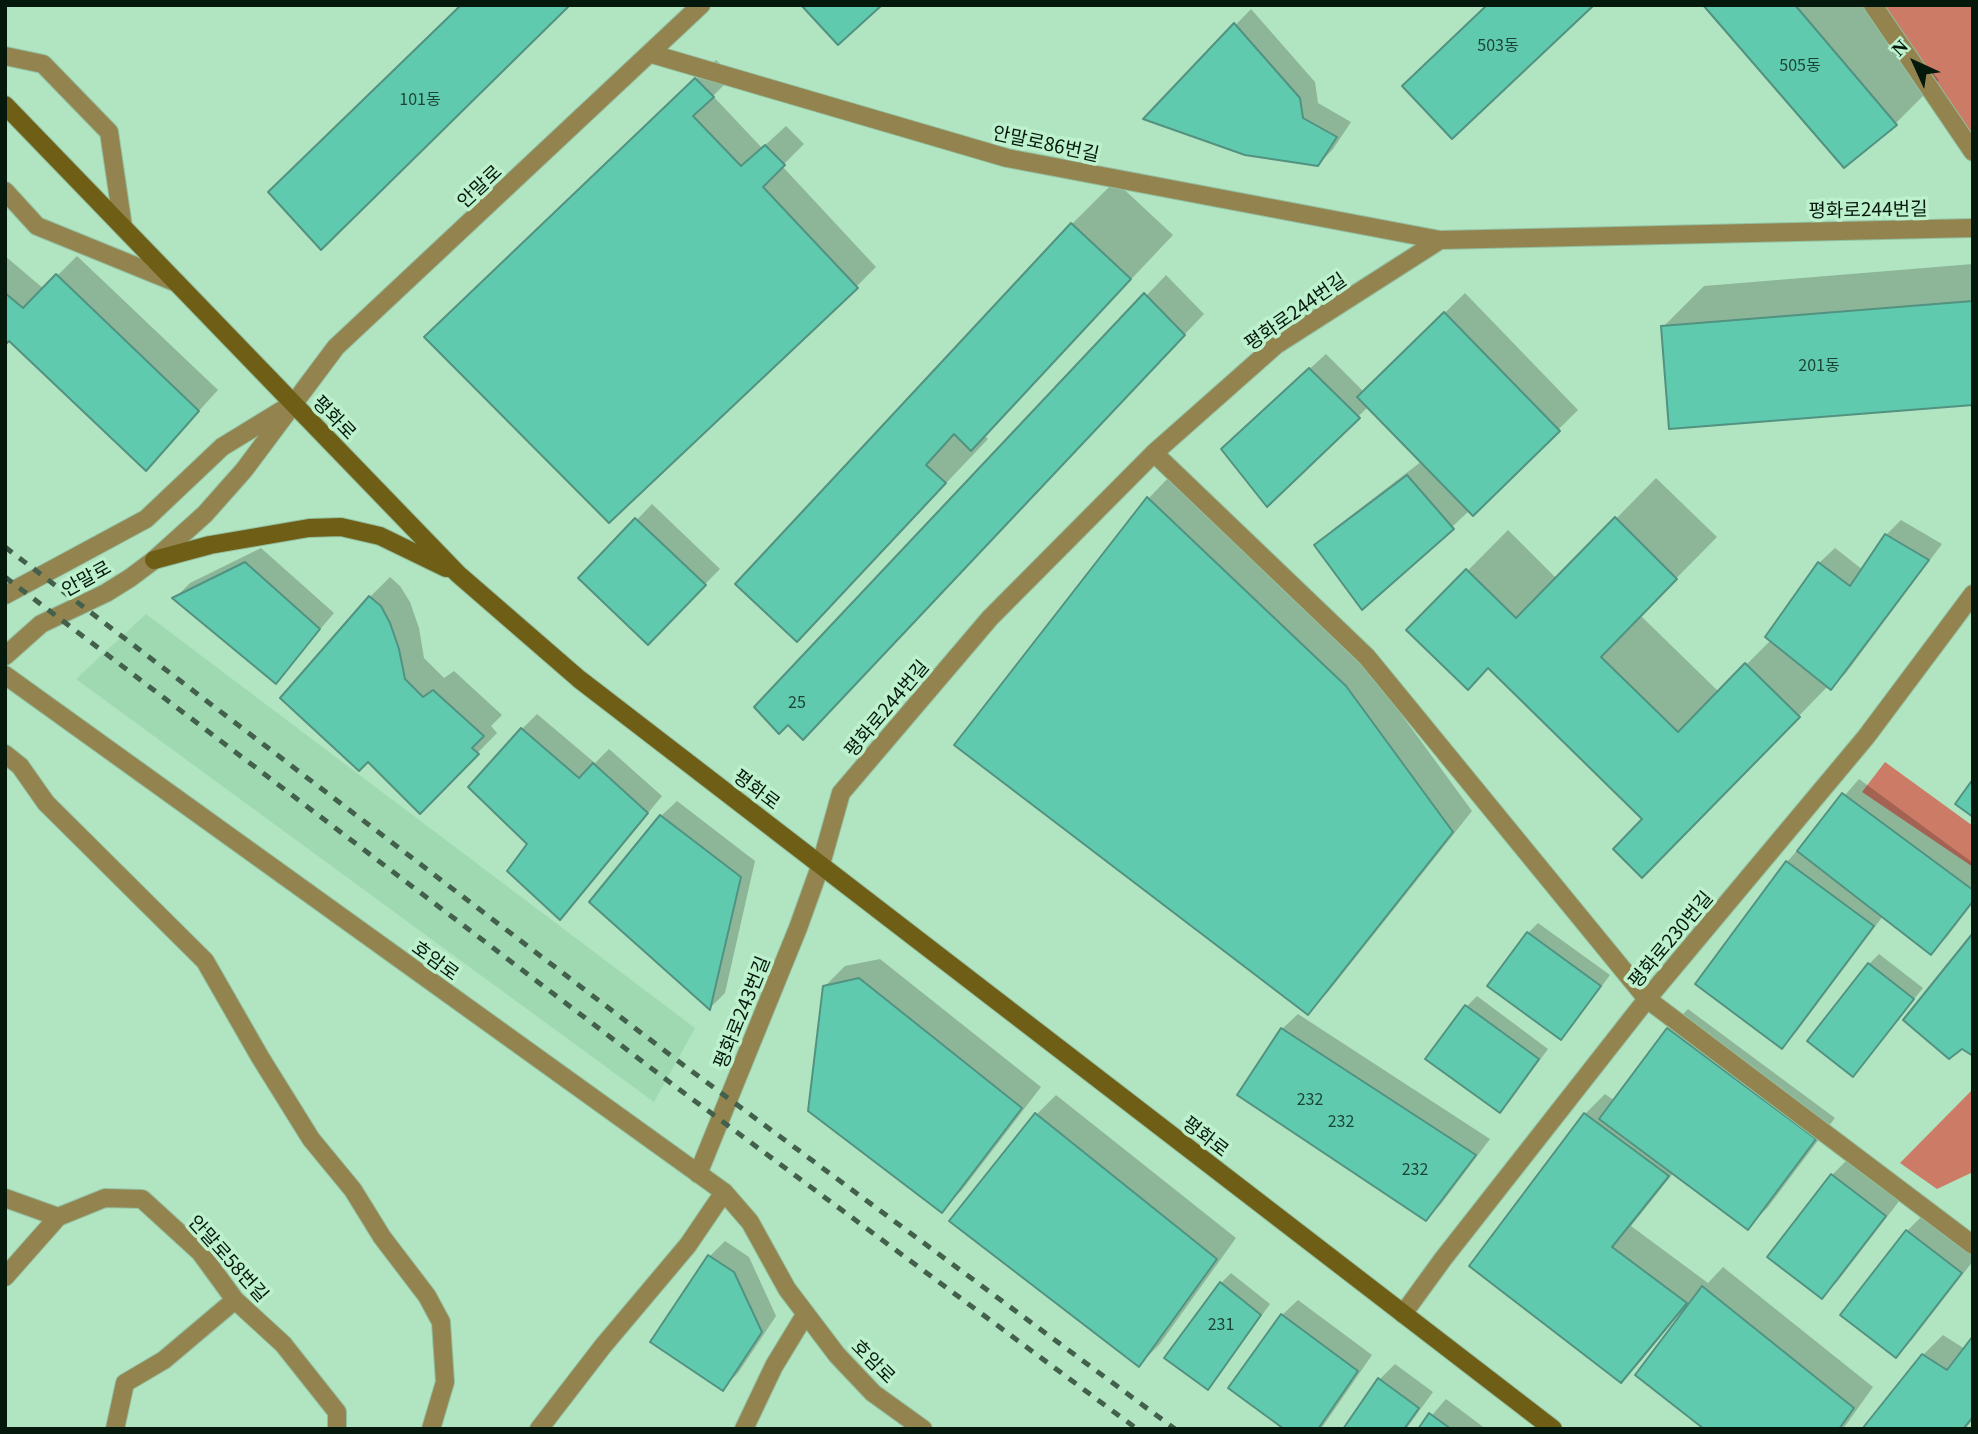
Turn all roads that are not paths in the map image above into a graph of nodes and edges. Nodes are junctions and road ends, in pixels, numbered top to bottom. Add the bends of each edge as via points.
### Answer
1 (701, 5) edge
2 (1874, 5) edge
3 (652, 54) junction
4 (5, 56) edge
5 (5, 105) edge
6 (1973, 152) edge
7 (5, 191) edge
8 (122, 227) junction
9 (1973, 228) edge
10 (1440, 240) junction
11 (177, 284) junction
12 (293, 404) junction
13 (1154, 453) junction
14 (153, 560) junction
15 (458, 574) junction
16 (1973, 594) edge
17 (5, 595) edge
18 (5, 656) edge
19 (5, 675) edge
20 (5, 754) edge
21 (821, 864) junction
22 (1647, 999) junction
23 (698, 1174) junction
24 (724, 1192) junction
25 (5, 1198) edge
26 (58, 1217) junction
27 (1973, 1245) edge
28 (5, 1277) edge
29 (236, 1300) junction
30 (1403, 1314) junction
31 (805, 1315) junction
32 (115, 1429) edge
33 (337, 1429) edge
34 (431, 1429) edge
35 (539, 1429) edge
36 (744, 1429) edge
37 (922, 1429) edge
38 (1553, 1429) edge

1 - 3 street, 안말로
2 - 6 street
3 - 10 street, 안말로86번길 via 1007,158
3 - 12 street, 안말로 via 337,347
4 - 8 street via 43,64 108,132
5 - 8 main road, 평화로
7 - 11 street via 37,226
8 - 11 main road, 평화로
9 - 10 street, 평화로244번길
10 - 13 street, 평화로244번길 via 1276,345
11 - 12 main road, 평화로
12 - 14 street, 안말로 via 205,514
12 - 15 main road, 평화로
12 - 17 street, 안말로 via 222,447 146,519
13 - 21 street, 평화로244번길 via 990,618 841,793
13 - 22 street via 1367,657
14 - 15 main road via 222,542 341,527 380,536
14 - 18 street, 안말로 via 106,593 41,624
15 - 21 main road, 평화로 via 579,679
16 - 22 street, 평화로230번길 via 1866,737
19 - 23 street, 호암로
20 - 34 street via 20,766 46,803 205,961 311,1139 427,1296 441,1322 445,1382
21 - 23 street, 평화로243번길
21 - 30 main road, 평화로
22 - 27 street
22 - 30 street, 평화로230번길
23 - 24 street, 호암로
24 - 31 street, 호암로 via 750,1222
24 - 35 street via 688,1245
25 - 26 street
26 - 28 street
26 - 29 street, 안말로58번길 via 105,1198 142,1199 200,1252
29 - 32 street via 164,1360 125,1383
29 - 33 street, 안말로58번길 via 283,1344 337,1412
30 - 38 main road, 평화로
31 - 36 street
31 - 37 street, 호암로 via 873,1393

